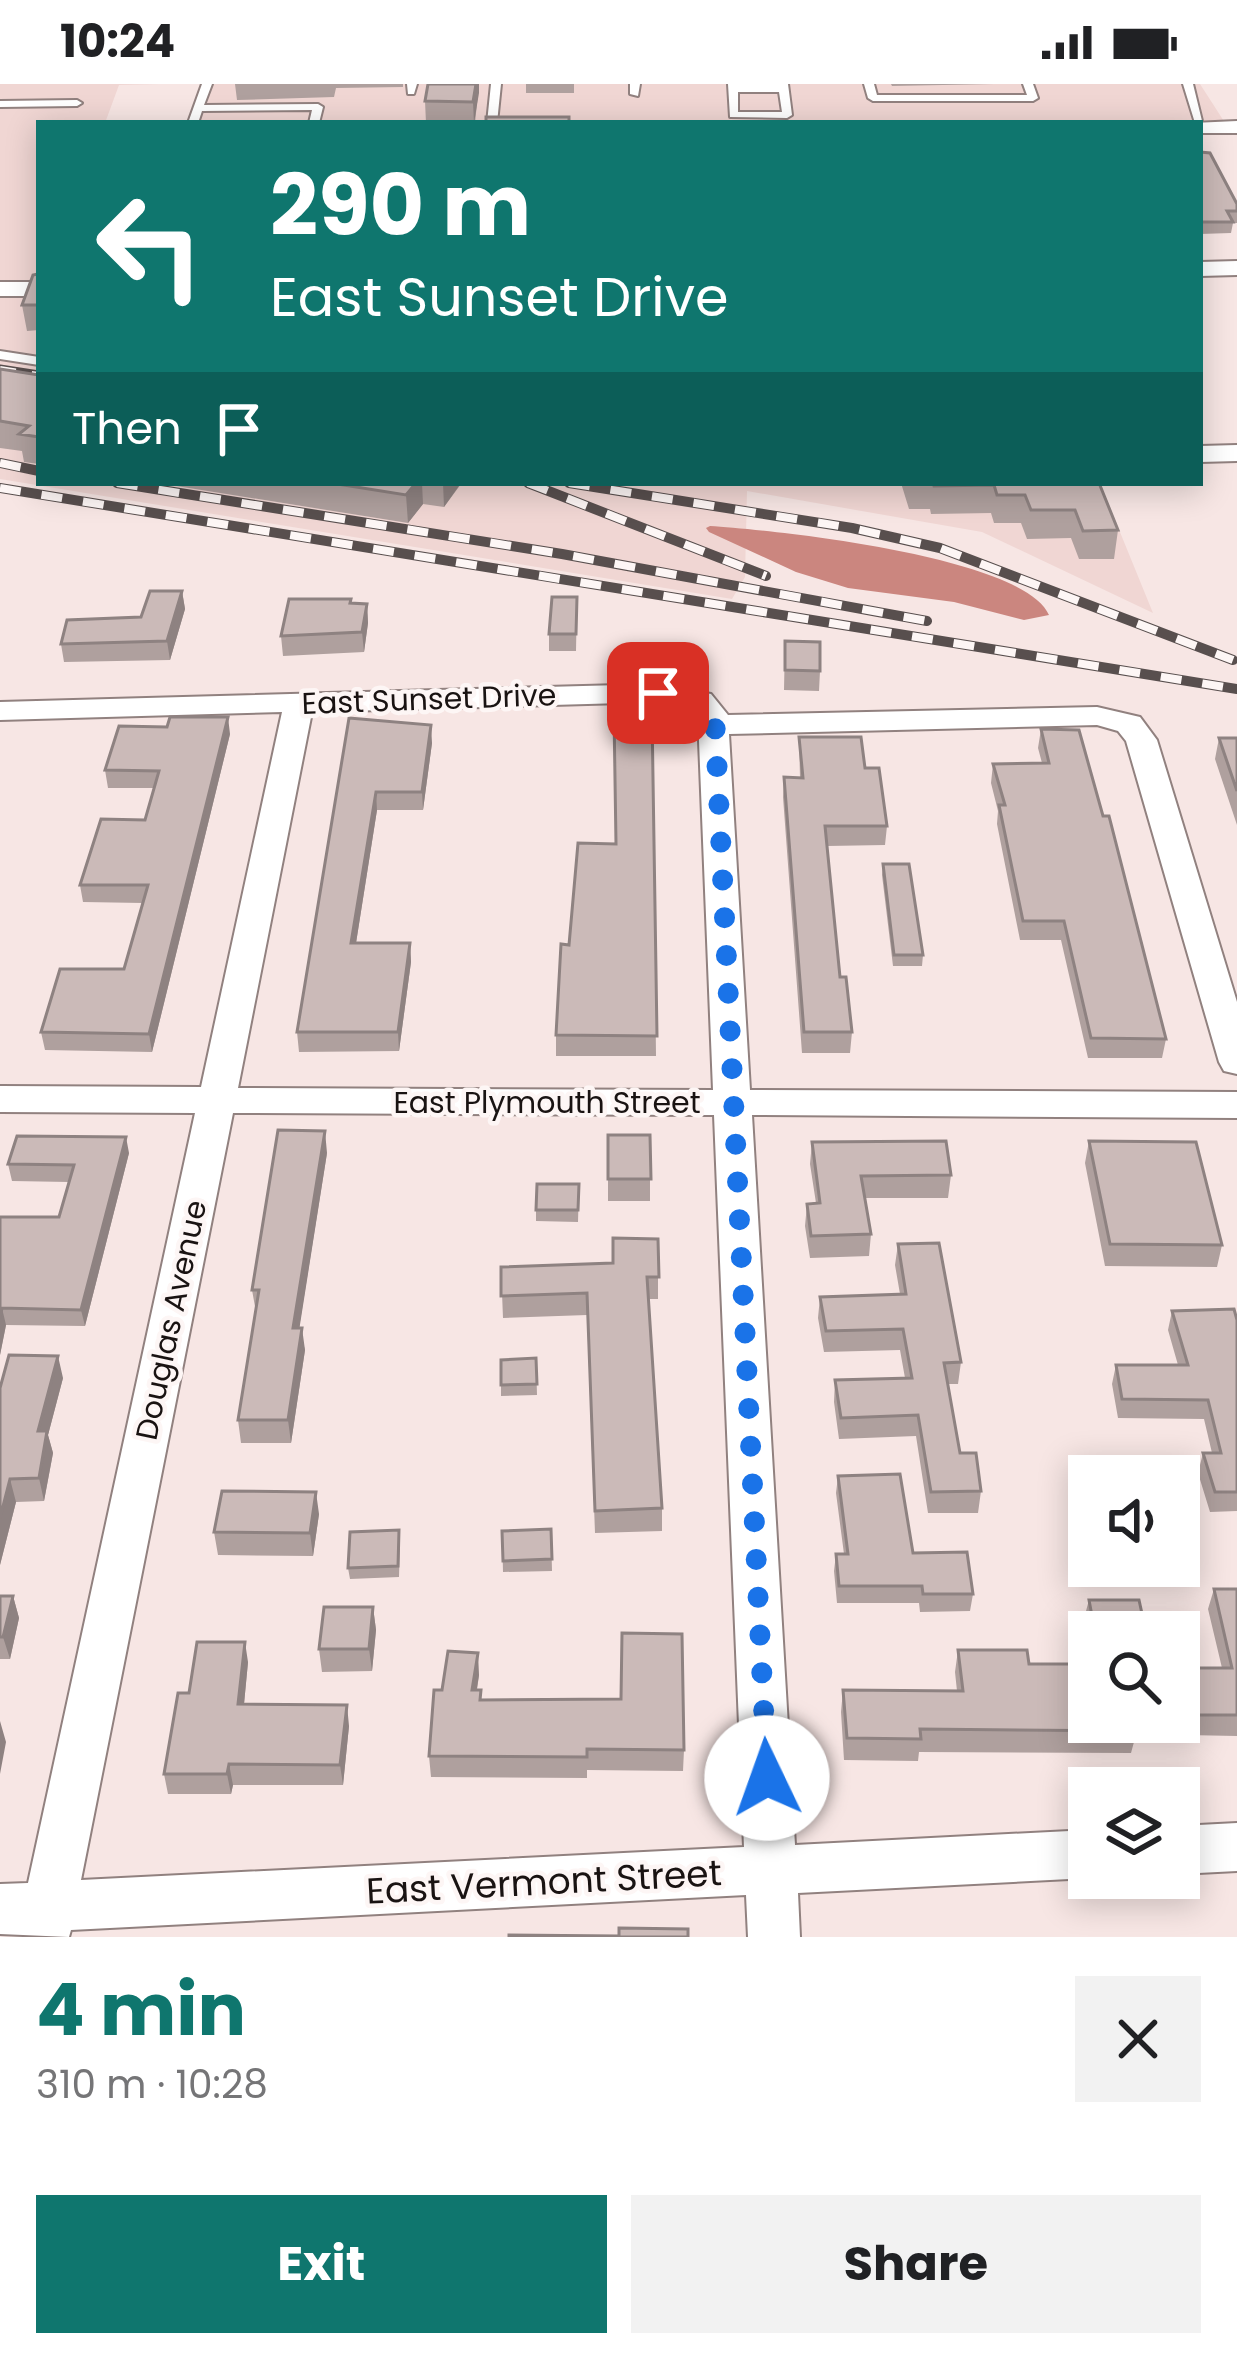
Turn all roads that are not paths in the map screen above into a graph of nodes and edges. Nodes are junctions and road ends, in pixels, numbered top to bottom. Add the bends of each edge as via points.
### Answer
1 (207, 84) edge
2 (496, 84) edge
3 (869, 84) edge
4 (1028, 84) edge
5 (1188, 84) edge
6 (733, 87) edge
7 (783, 87) edge
8 (77, 103) dead end
9 (0, 104) edge
10 (199, 108) junction
11 (195, 120) edge
12 (315, 120) edge
13 (492, 120) edge
14 (1199, 120) edge
15 (1203, 125) edge
16 (1237, 127) edge
17 (1237, 268) edge
18 (1203, 269) edge
19 (36, 285) edge
20 (0, 290) edge
21 (0, 356) edge
22 (36, 361) edge
23 (1237, 453) edge
24 (1203, 454) edge
25 (299, 703) junction
26 (0, 711) edge
27 (715, 725) junction
28 (1237, 1061) edge
29 (0, 1099) edge
30 (217, 1100) junction
31 (733, 1102) junction
32 (1237, 1105) edge
33 (1237, 1846) edge
34 (1200, 1849) edge
35 (1068, 1855) edge
36 (771, 1870) junction
37 (31, 1918) edge
38 (774, 1937) edge

1 - 10 lane
2 - 13 lane
3 - 4 lane via 873,98 1033,98
5 - 14 lane
6 - 7 lane
6 - 7 lane via 733,115 787,115
8 - 9 lane
10 - 11 lane
10 - 12 lane via 317,107
15 - 16 street
17 - 18 street
19 - 20 street
21 - 22 lane
23 - 24 street
25 - 26 street, East Sunset Drive
25 - 27 street, East Sunset Drive via 658,693 700,700
25 - 30 street, Douglas Avenue
27 - 28 street via 1097,716 1129,724 1141,740
27 - 31 street
29 - 30 street, East Plymouth Street
30 - 31 street, East Plymouth Street
30 - 37 street, Douglas Avenue
31 - 32 street, East Plymouth Street
31 - 36 street
33 - 34 street
35 - 36 street, East Vermont Street
36 - 37 street, East Vermont Street
36 - 38 street

